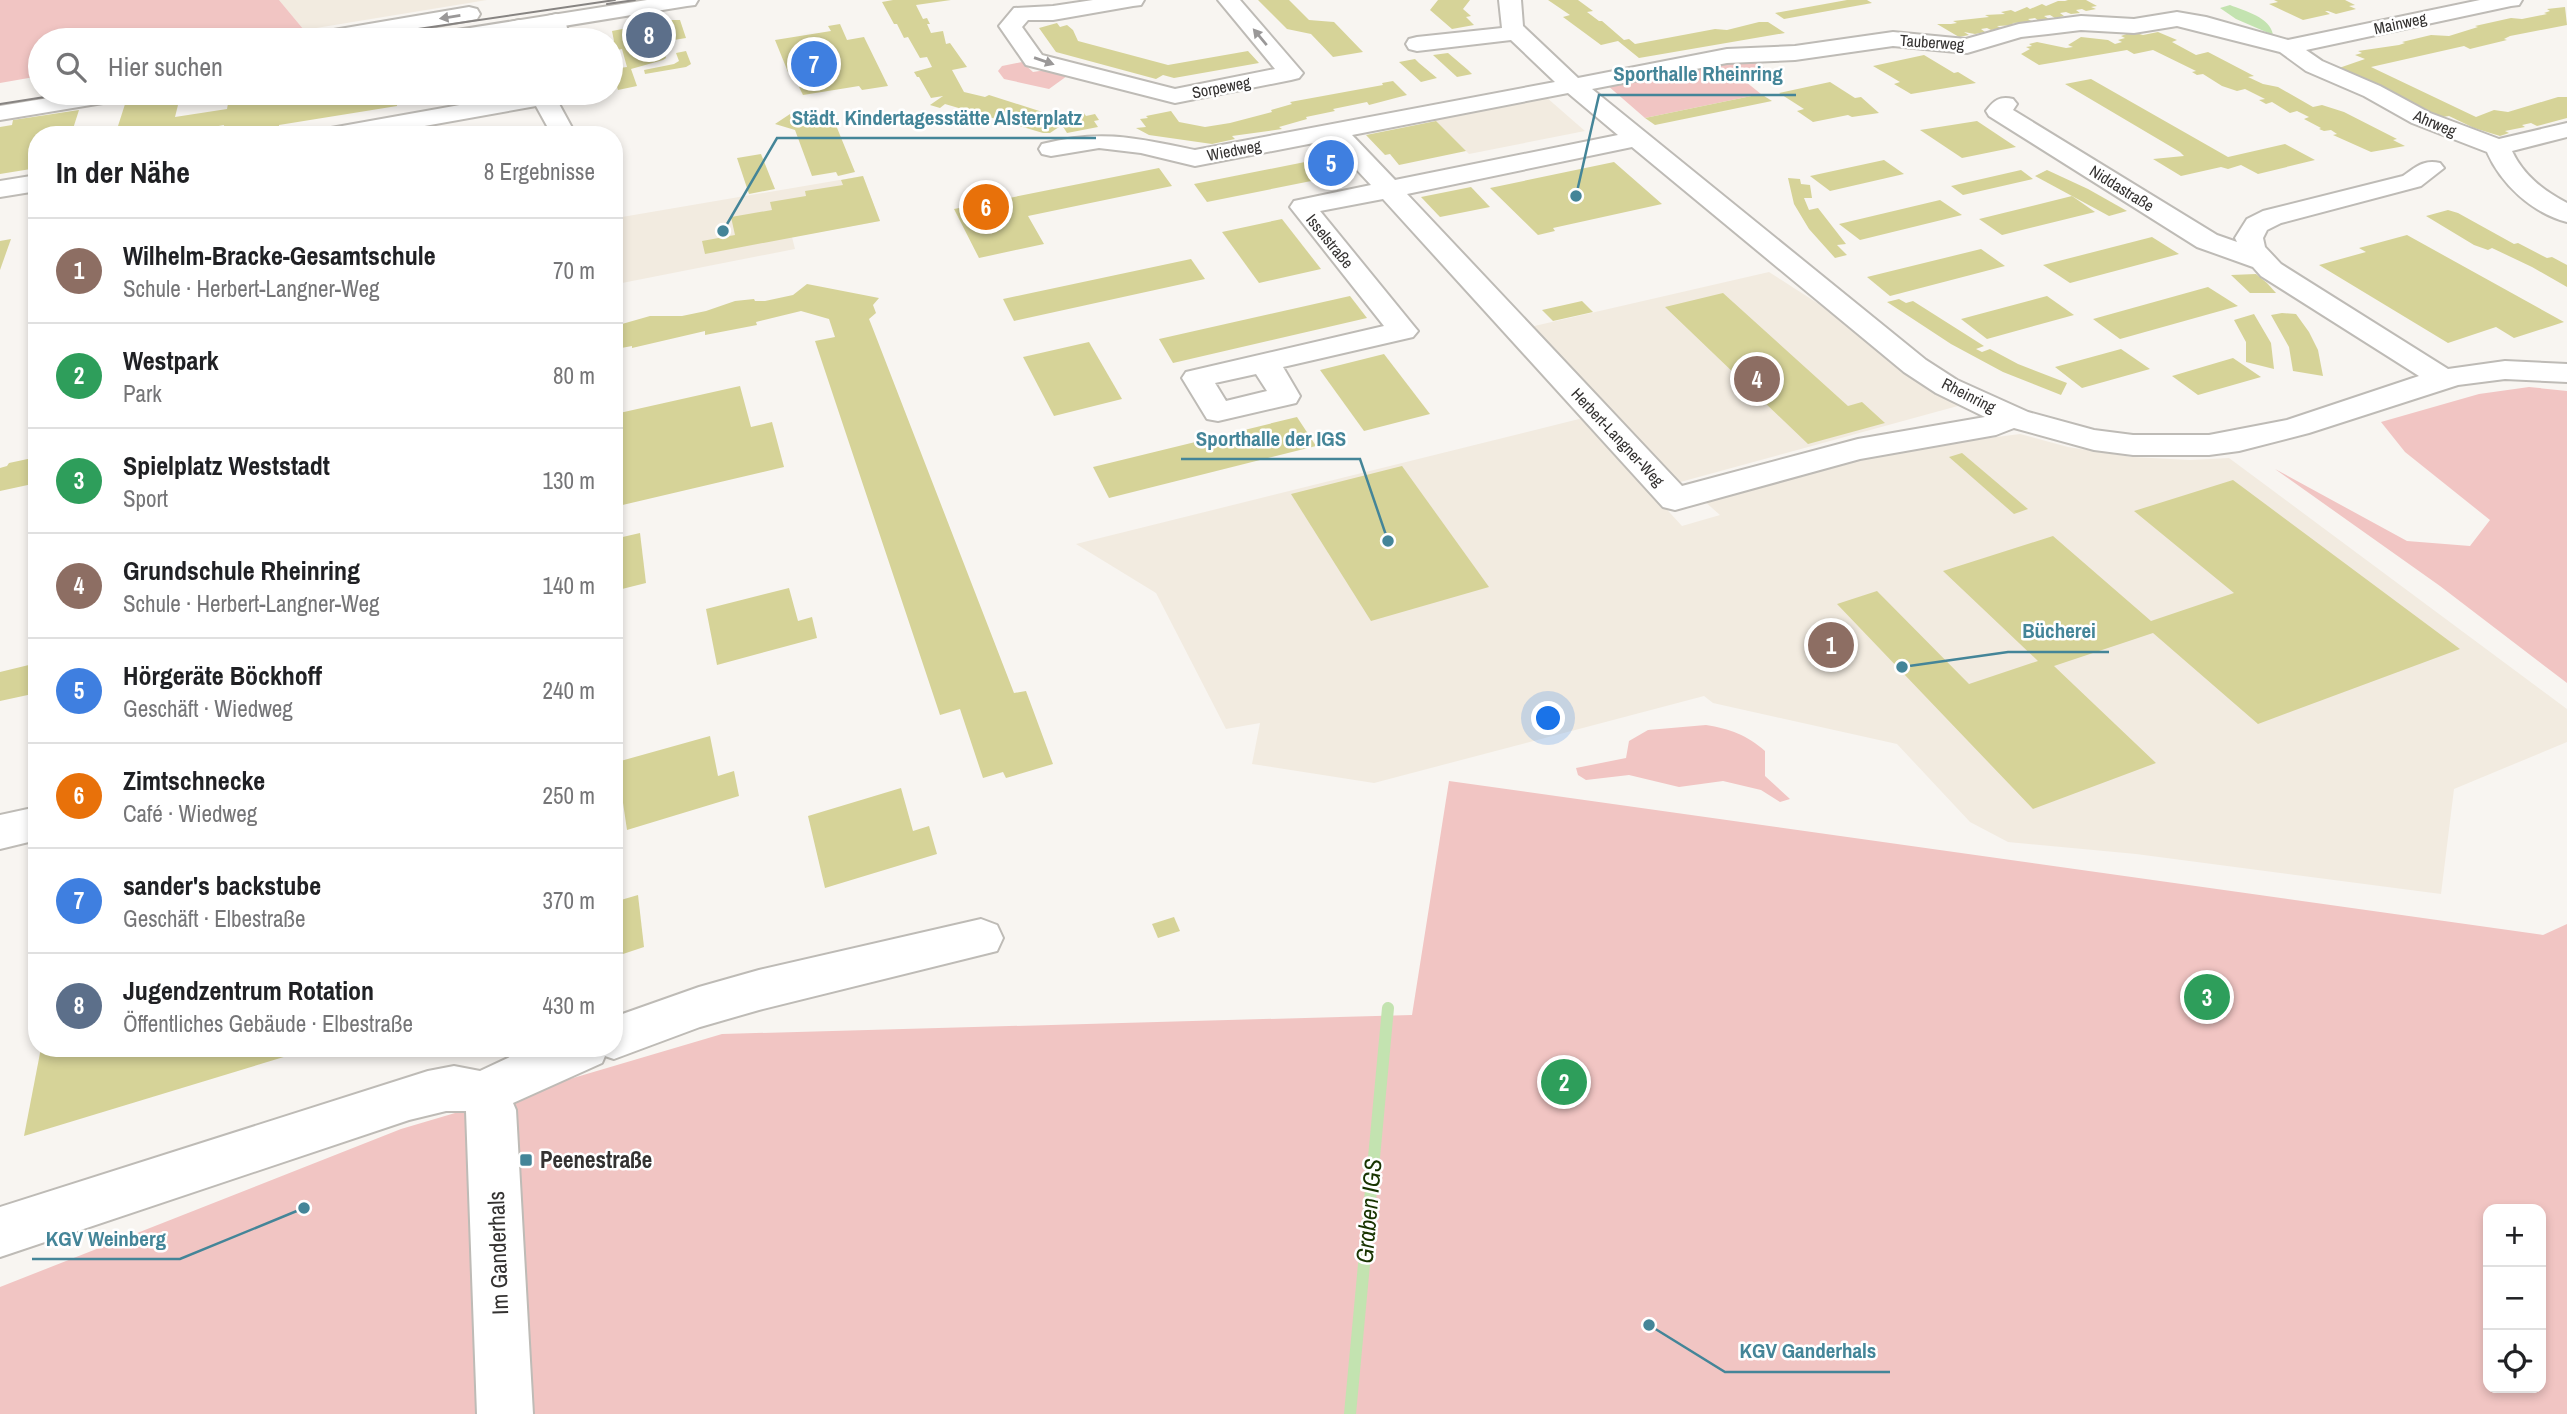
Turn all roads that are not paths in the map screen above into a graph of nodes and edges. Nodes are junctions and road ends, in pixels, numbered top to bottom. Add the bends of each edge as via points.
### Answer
1 (687, 0) edge
2 (1133, 0) edge
3 (1229, 0) edge
4 (1510, 0) edge
5 (2511, 0) edge
6 (555, 16) edge
7 (520, 25) edge
8 (479, 28) edge
9 (1515, 33) junction
10 (1417, 44) dead end
11 (2288, 47) junction
12 (1573, 85) junction
13 (28, 91) edge
14 (0, 96) edge
15 (2005, 104) dead end
16 (48, 105) edge
17 (488, 105) edge
18 (548, 105) edge
19 (568, 105) edge
20 (0, 113) edge
21 (378, 126) edge
22 (561, 126) edge
23 (567, 126) edge
24 (2567, 130) edge
25 (1637, 139) junction
26 (1344, 140) junction
27 (2497, 147) junction
28 (1051, 149) dead end
29 (2431, 168) dead end
30 (28, 184) edge
31 (0, 189) edge
32 (1391, 189) junction
33 (2567, 214) edge
34 (2259, 260) junction
35 (1265, 363) dead end
36 (2567, 373) edge
37 (2444, 379) junction
38 (2013, 416) junction
39 (28, 824) edge
40 (0, 832) edge
41 (981, 938) dead end
42 (623, 1035) edge
43 (560, 1057) edge
44 (482, 1094) junction
45 (0, 1232) edge
46 (505, 1414) edge

1 - 6 street
2 -> 3 street, Sorpeweg via 1053,13 1022,13 1010,26 1034,60 1175,96 1291,73
4 - 9 street
5 - 11 street, Mainweg
6 - 7 street
7 -> 8 street
9 - 10 street
9 - 12 street, Rheinring
11 - 12 street, Tauberweg via 2176,19 2134,26 2081,23 2019,31 1968,46 1893,39 1795,53 1727,56
11 - 27 street, Ahrweg via 2314,65 2421,118
12 - 25 street, Rheinring
12 - 26 street, Wiedweg
13 - 14 street
15 - 34 street, Niddastraße via 1998,111 2185,228
16 - 20 street
17 - 21 street
18 - 22 street
19 - 23 street
24 - 27 street
25 - 32 street, Isselstraße
25 - 38 street, Rheinring via 1917,367
26 - 28 street, Wiedweg via 1195,158 1099,141
26 - 32 street, Herbert-Langner-Weg
27 - 33 street via 2506,166 2524,185
29 - 34 street via 2412,181 2256,225 2249,238
30 - 31 street
32 - 35 street, Isselstraße via 1303,207 1403,331
32 - 38 street, Herbert-Langner-Weg via 1675,499 1858,449 1996,425
34 - 37 street, Niddastraße
36 - 37 street, Rheinring via 2489,371
37 - 38 street, Rheinring via 2292,428 2208,446 2113,442
39 - 40 street
41 - 42 street via 759,990
43 - 44 street
44 - 45 street via 466,1087 409,1098
44 - 46 street, Im Ganderhals via 492,1110

